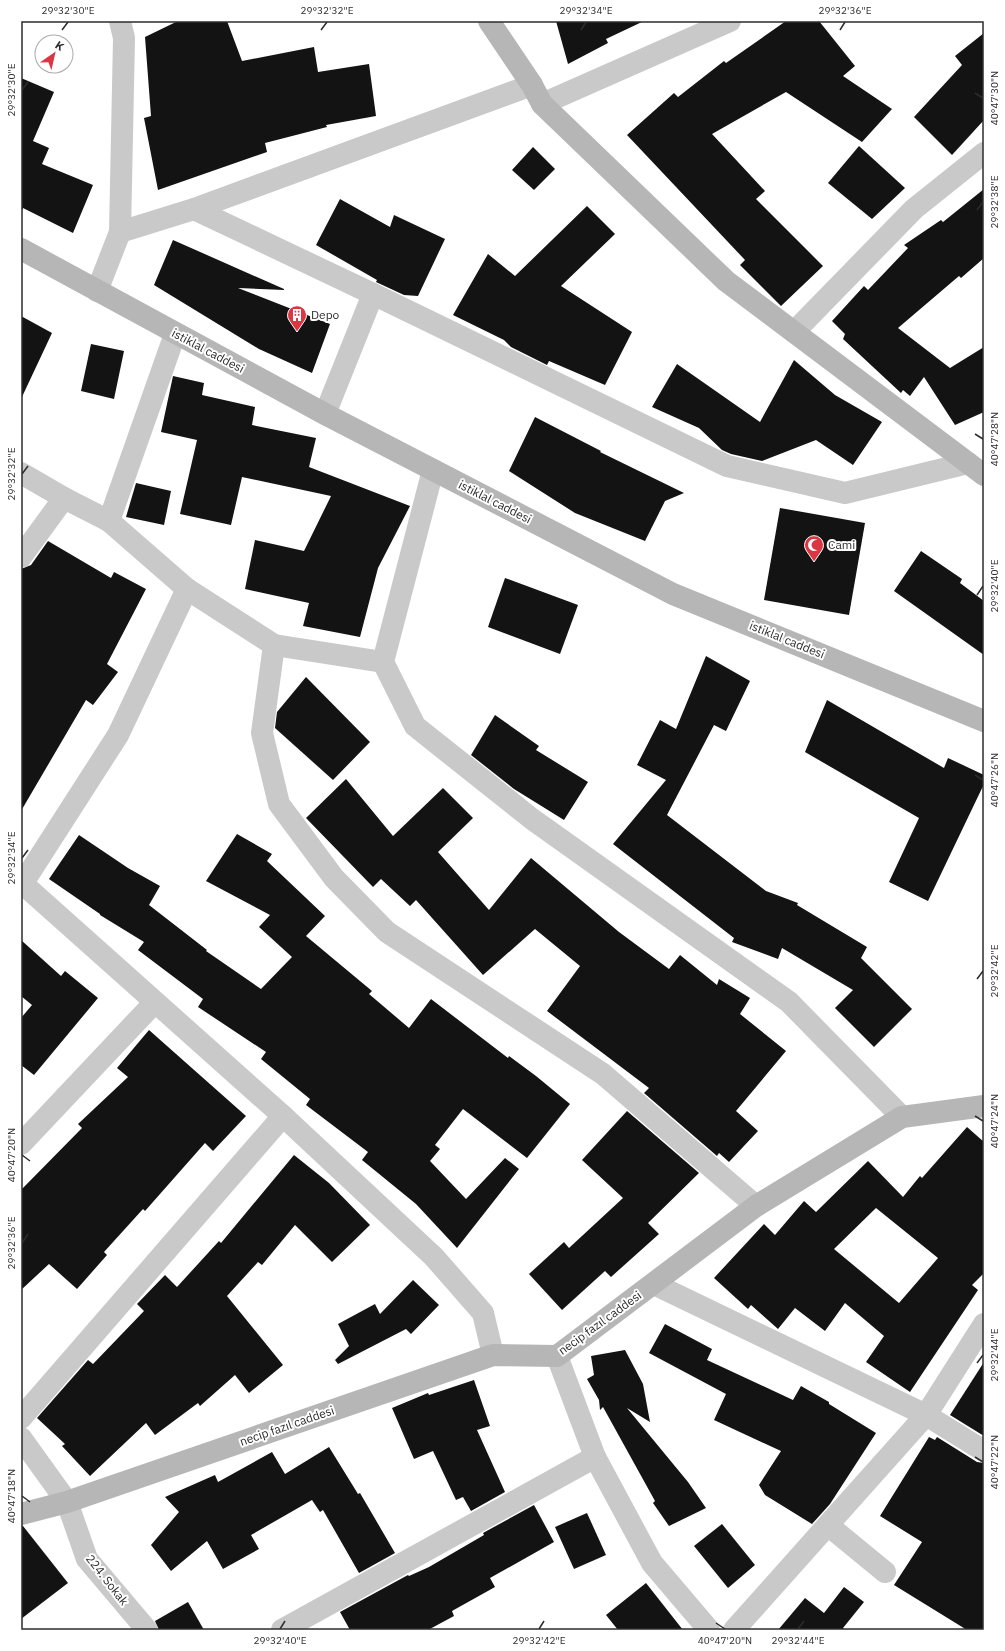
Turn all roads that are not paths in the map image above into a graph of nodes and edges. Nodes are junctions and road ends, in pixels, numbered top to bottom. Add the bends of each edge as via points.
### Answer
1 (120, 21) edge
2 (489, 21) edge
3 (730, 21) edge
4 (532, 85) junction
5 (542, 104) junction
6 (984, 153) edge
7 (194, 210) junction
8 (120, 232) junction
9 (21, 249) edge
10 (97, 292) junction
11 (373, 294) junction
12 (794, 332) junction
13 (175, 334) junction
14 (325, 414) junction
15 (976, 469) edge
16 (433, 470) junction
17 (21, 473) edge
18 (64, 498) junction
19 (109, 520) junction
20 (21, 557) edge
21 (187, 589) junction
22 (274, 646) junction
23 (382, 662) junction
24 (984, 721) edge
25 (22, 885) edge
26 (155, 1002) junction
27 (984, 1106) edge
28 (283, 1116) junction
29 (902, 1117) junction
30 (21, 1144) edge
31 (756, 1206) junction
32 (654, 1284) junction
33 (984, 1324) edge
34 (493, 1355) junction
35 (557, 1356) junction
36 (926, 1415) junction
37 (21, 1418) edge
38 (21, 1438) edge
39 (984, 1451) edge
40 (595, 1457) junction
41 (67, 1502) junction
42 (21, 1514) edge
43 (829, 1526) junction
44 (885, 1572) dead end
45 (147, 1630) edge
46 (282, 1630) edge
47 (709, 1630) edge
48 (734, 1630) edge

1 - 8 street via 124,38
2 - 4 street
3 - 5 street
4 - 5 street
4 - 7 street
5 - 12 street via 726,281
6 - 12 street via 914,209
7 - 8 street
7 - 11 street
8 - 10 street
9 - 10 street, istiklal caddesi
10 - 13 street, istiklal caddesi
11 - 14 street
11 - 15 street via 727,466 845,493
12 - 15 street
13 - 14 street, istiklal caddesi
13 - 19 street
14 - 16 street, istiklal caddesi
16 - 23 street
16 - 24 street, istiklal caddesi via 673,594
17 - 18 street
18 - 19 street
18 - 20 street
19 - 21 street
21 - 22 street
21 - 25 street via 118,735
22 - 23 street
22 - 31 street via 262,733 279,804 334,878 387,932 603,1074
23 - 29 street via 416,726 532,818 789,1002
25 - 26 street
26 - 28 street
26 - 30 street
27 - 29 street, necip fazıl caddesi
28 - 34 street via 434,1256 483,1313
28 - 37 street
29 - 31 street, necip fazıl caddesi
31 - 32 street, necip fazıl caddesi
32 - 35 street, necip fazıl caddesi
32 - 36 street
33 - 36 street
34 - 35 street, necip fazıl caddesi
34 - 41 street, necip fazıl caddesi
35 - 40 street
36 - 39 street
36 - 43 street
38 - 41 street, 224. Sokak
40 - 46 street
40 - 47 street via 652,1562
41 - 42 street, necip fazıl caddesi
41 - 45 street, 224. Sokak via 87,1559
43 - 44 street
43 - 48 street

